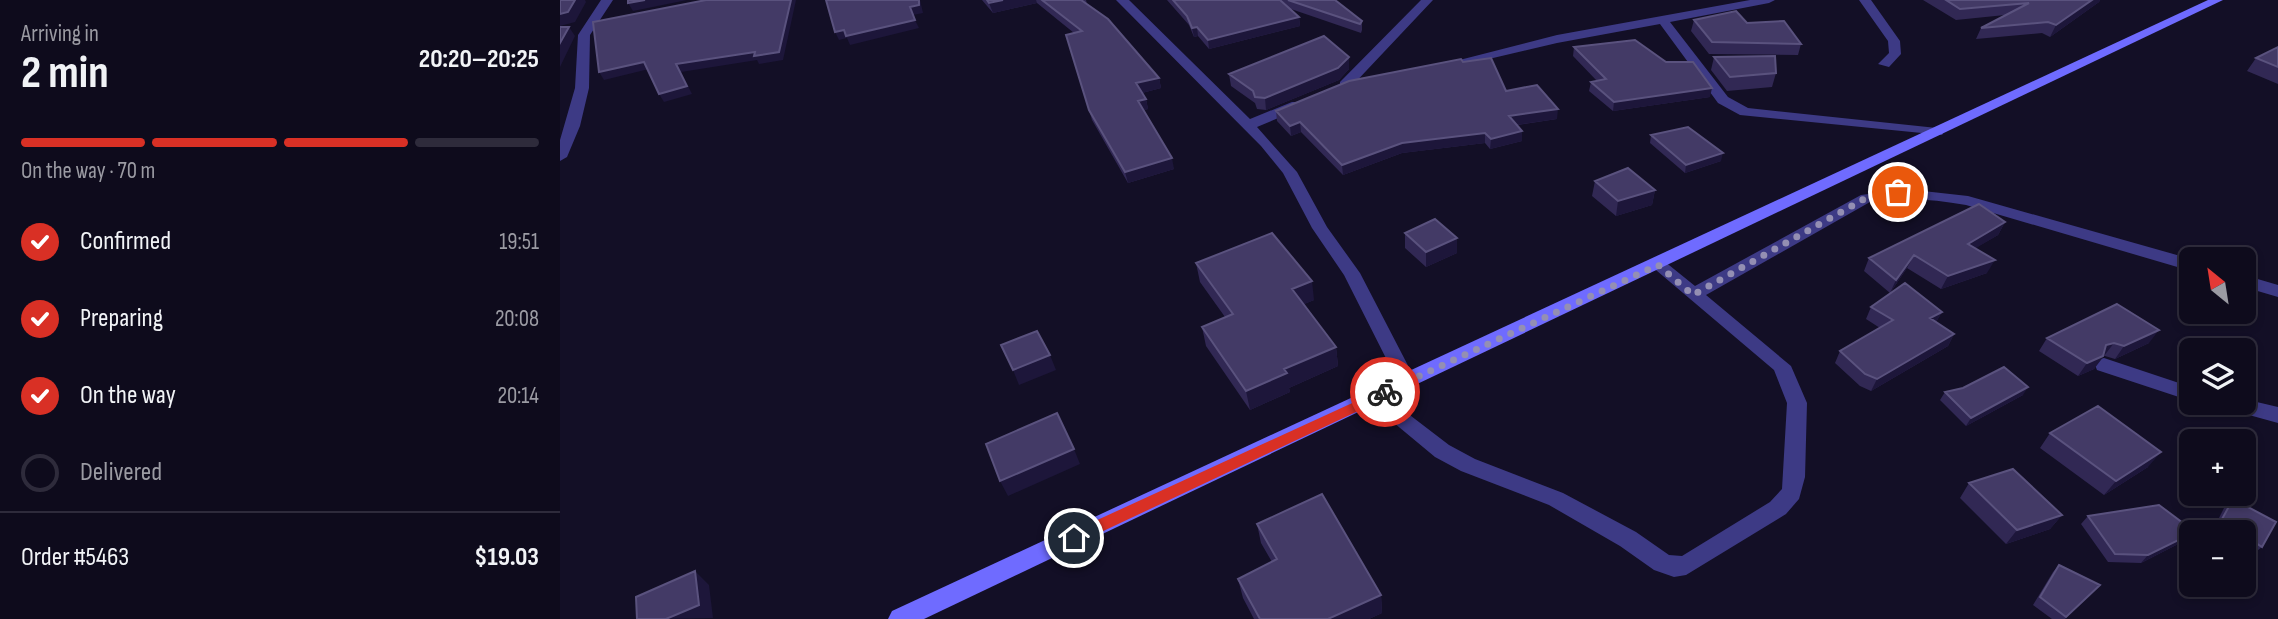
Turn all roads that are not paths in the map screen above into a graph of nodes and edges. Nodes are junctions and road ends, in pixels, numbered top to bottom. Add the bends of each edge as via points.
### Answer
1 (607, 0) edge
2 (1122, 0) edge
3 (1427, 0) edge
4 (1769, 0) edge
5 (1865, 0) edge
6 (2217, 0) edge
7 (1662, 20) junction
8 (597, 23) junction
9 (570, 29) edge
10 (1884, 64) dead end
11 (1429, 69) edge
12 (1368, 81) edge
13 (1308, 100) edge
14 (1249, 125) junction
15 (1937, 132) junction
16 (560, 157) edge
17 (2179, 262) edge
18 (1658, 265) junction
19 (2256, 285) edge
20 (2278, 291) edge
21 (1693, 295) junction
22 (2104, 365) edge
23 (1407, 381) junction
24 (2179, 390) edge
25 (1374, 398) junction
26 (2256, 409) edge
27 (2278, 415) edge
28 (900, 619) edge

1 - 8 street
2 - 14 street
3 - 12 street via 1338,88
4 - 7 street
5 - 10 street via 1894,41 1895,54
6 - 15 street
7 - 11 street
7 - 15 street via 1732,107
8 - 9 street
8 - 16 street via 584,35 582,88
13 - 14 street
14 - 23 street via 1290,172 1320,229 1352,273
15 - 18 street
17 - 21 street via 1934,193 1898,192 1866,198
18 - 21 street
18 - 23 street
19 - 20 street
21 - 25 street via 1782,366 1797,402 1796,477 1792,493 1778,508 1686,565 1662,563 1556,499 1468,465 1442,451
22 - 24 street
23 - 25 street
25 - 28 street
26 - 27 street

